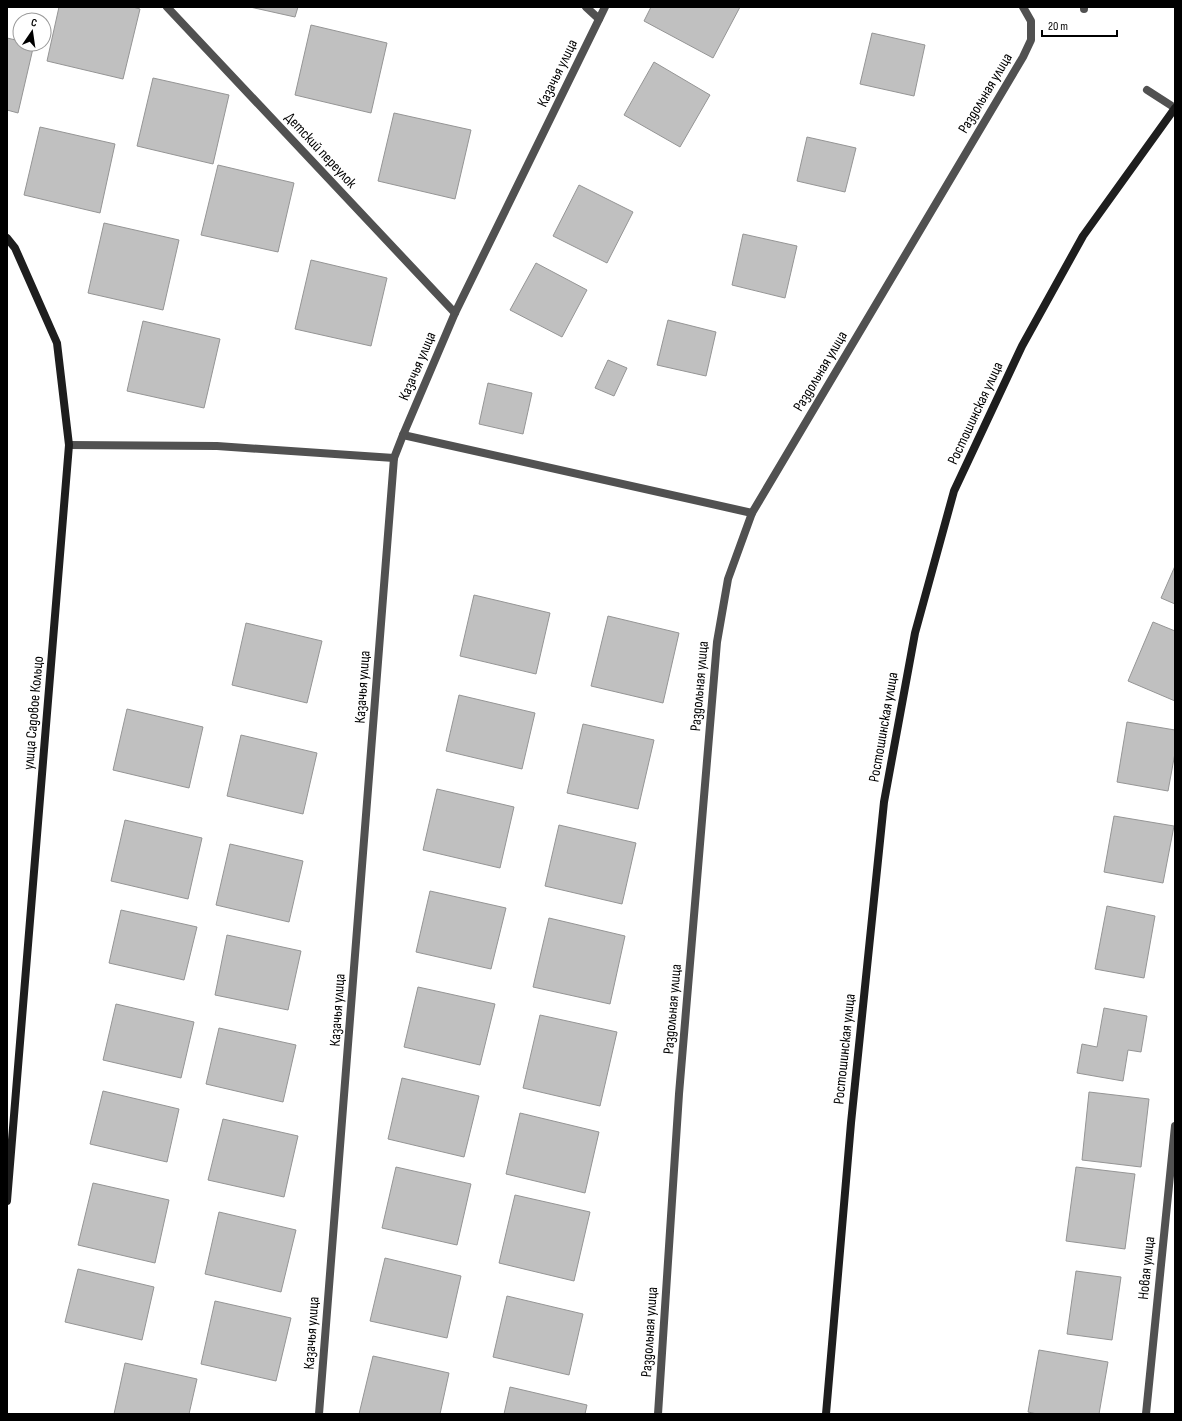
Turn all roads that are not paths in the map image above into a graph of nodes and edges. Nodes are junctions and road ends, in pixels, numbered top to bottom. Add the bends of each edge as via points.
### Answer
1 (167, 7) edge
2 (586, 7) edge
3 (605, 7) edge
4 (1023, 7) edge
5 (599, 19) junction
6 (1147, 90) dead end
7 (1175, 108) edge
8 (7, 238) edge
9 (455, 313) junction
10 (403, 435) junction
11 (68, 445) junction
12 (394, 458) junction
13 (752, 513) junction
14 (1175, 1126) edge
15 (7, 1201) edge
16 (319, 1414) edge
17 (658, 1414) edge
18 (826, 1414) edge
19 (1146, 1414) edge

1 - 9 street, Детский переулок
2 - 5 street
3 - 5 street, Казачья улица
4 - 13 street, Раздольная улица via 1031,21 1031,40 1023,57
5 - 9 street, Казачья улица
6 - 7 street
7 - 18 main road, Ростошинская улица via 1082,236 1022,346 954,491 915,633 884,802 851,1124
8 - 11 main road, улица Садовое Кольцо via 15,248 56,343
9 - 10 street, Казачья улица
10 - 12 street, Казачья улица
10 - 13 street
11 - 12 street via 217,446
11 - 15 main road, улица Садовое Кольцо
12 - 16 street, Казачья улица
13 - 17 street, Раздольная улица via 728,579 717,642 680,1086
14 - 19 street, Новая улица

